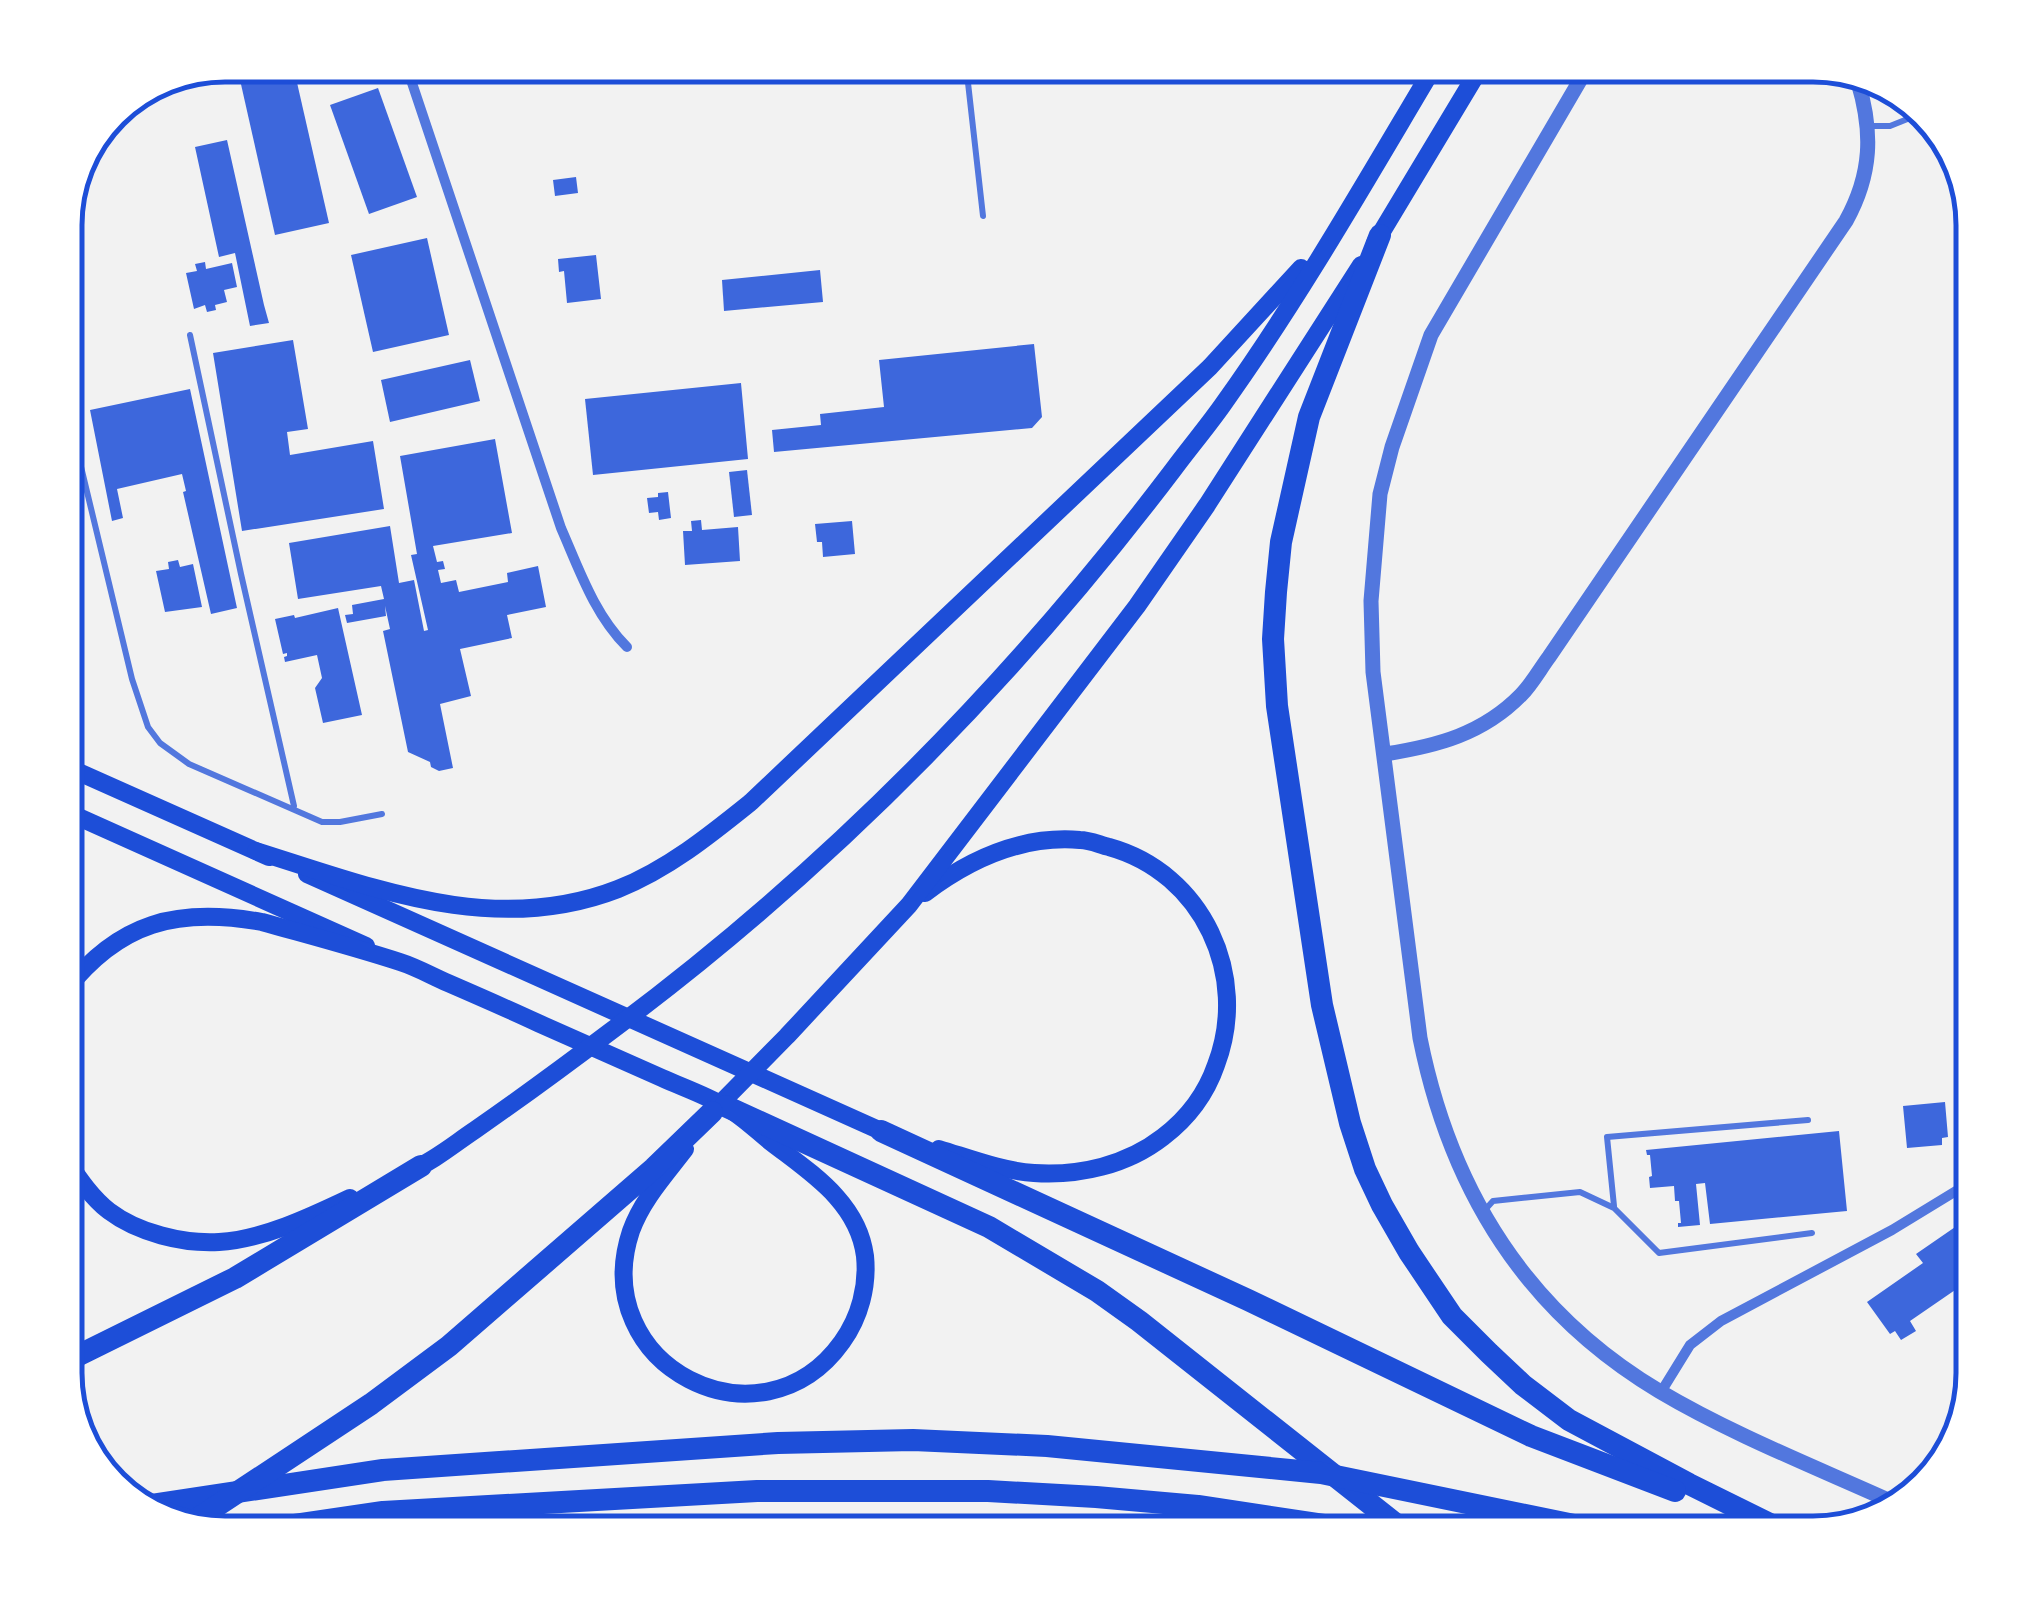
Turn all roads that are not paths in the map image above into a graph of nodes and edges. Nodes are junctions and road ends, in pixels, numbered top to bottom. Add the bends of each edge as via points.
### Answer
1 (412, 82) edge
2 (968, 82) edge
3 (1425, 82) edge
4 (1472, 82) edge
5 (1578, 82) edge
6 (1860, 90) edge
7 (1908, 119) edge
8 (1868, 126) junction
9 (983, 216) dead end
10 (1345, 216) junction
11 (1380, 234) junction
12 (190, 335) dead end
13 (83, 472) edge
14 (627, 647) dead end
15 (1385, 754) junction
16 (83, 774) edge
17 (294, 808) junction
18 (382, 814) dead end
19 (83, 818) edge
20 (256, 851) junction
21 (909, 905) junction
22 (403, 962) junction
23 (83, 971) edge
24 (719, 1109) junction
25 (1808, 1120) dead end
26 (881, 1130) junction
27 (421, 1166) junction
28 (661, 1169) junction
29 (83, 1185) edge
30 (1956, 1191) edge
31 (1614, 1208) junction
32 (1482, 1213) junction
33 (1812, 1234) dead end
34 (83, 1354) edge
35 (1661, 1392) junction
36 (1882, 1497) edge
37 (167, 1503) edge
38 (205, 1514) edge
39 (356, 1516) edge
40 (1263, 1516) edge
41 (1386, 1516) edge
42 (1530, 1516) edge
43 (1742, 1516) edge
44 (1753, 1516) edge

1 - 14 street via 561,528 601,614
2 - 9 lane
3 - 10 main road
4 - 11 main road
5 - 15 street via 1431,336 1392,447 1380,494 1371,600
6 - 8 street
7 - 8 lane
8 - 15 street via 1862,184 1838,237 1524,693 1470,733
10 - 20 main road via 1210,367 751,802 680,856 593,898 486,909 433,903
10 - 27 main road via 1223,405 1016,661 738,932 518,1101
11 - 21 main road via 1137,606
11 - 44 highway via 1309,418 1282,542 1273,639 1322,1005 1350,1123 1370,1181 1409,1252 1452,1316 1489,1353 1569,1420
12 - 17 lane
13 - 17 lane via 148,727 189,764
15 - 32 street via 1428,1080
16 - 20 main road
17 - 18 lane via 322,822
19 - 22 main road
20 - 26 main road
21 - 24 main road
21 - 26 main road via 946,877 1008,848 1082,840 1123,851 1167,876 1192,902 1213,935 1229,1010 1208,1086 1182,1123 1124,1160 1030,1173
22 - 23 main road via 214,915 186,916 128,935
22 - 24 main road
24 - 28 highway
24 - 28 main road via 826,1185 856,1226 865,1254 861,1307 820,1366 778,1388 734,1392 688,1380 648,1347 632,1318 625,1254
24 - 41 highway via 971,1219 1097,1292
25 - 31 lane via 1607,1137
26 - 43 highway via 1531,1436
27 - 29 main road via 285,1226 218,1242 149,1231 110,1212
27 - 34 highway via 236,1278
28 - 38 highway via 449,1346
30 - 35 street via 1721,1321 1690,1345
31 - 32 lane via 1580,1192 1493,1201
31 - 33 lane via 1659,1253
32 - 35 street via 1558,1313
35 - 36 street
37 - 42 highway via 383,1470 778,1442 913,1440 1048,1446 1321,1474
39 - 40 highway via 757,1491 988,1491

